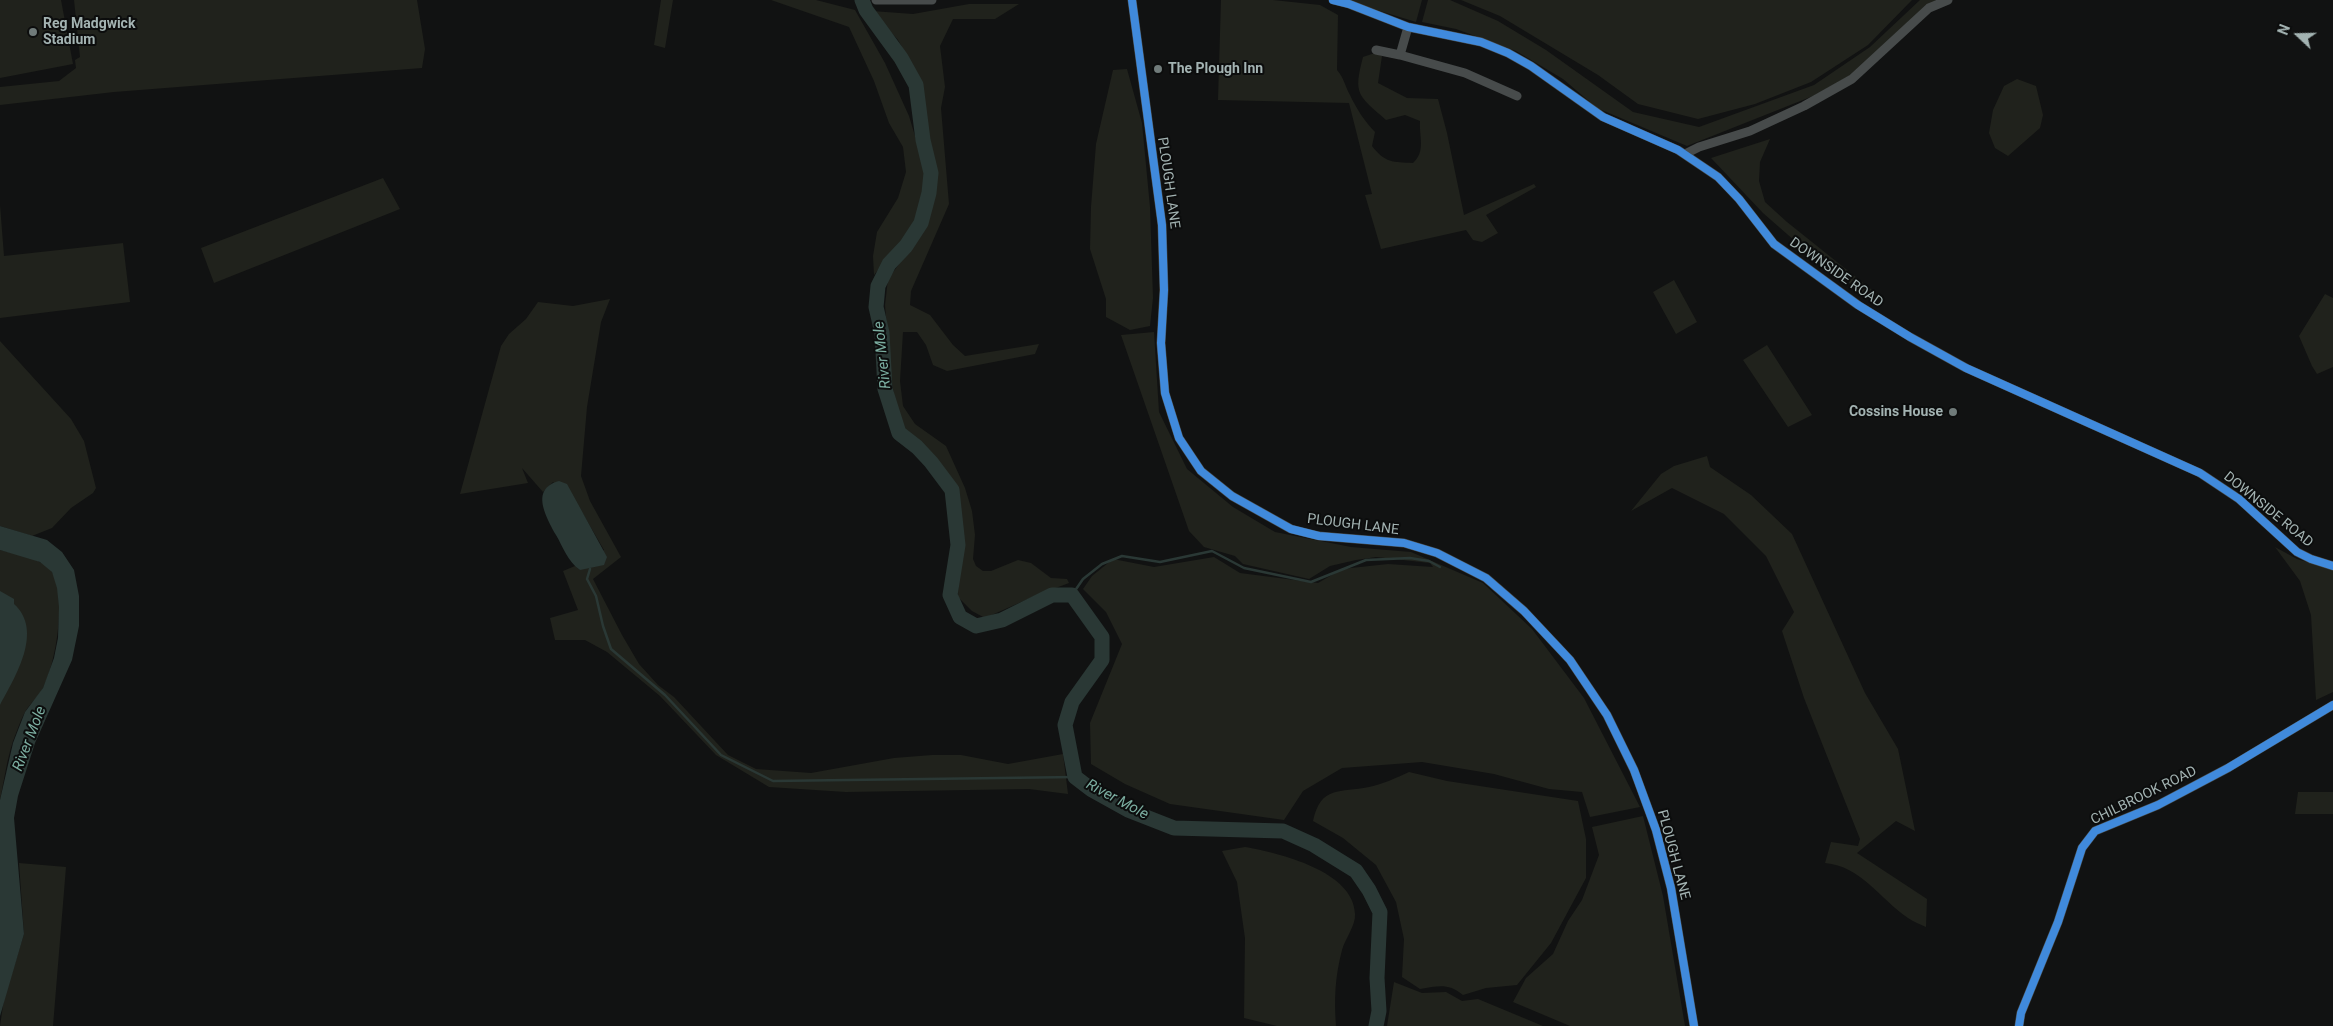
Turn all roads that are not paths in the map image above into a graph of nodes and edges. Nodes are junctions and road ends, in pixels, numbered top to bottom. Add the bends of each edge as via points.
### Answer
1 (876, 0) edge
2 (932, 0) edge
3 (1132, 0) edge
4 (1333, 0) edge
5 (1948, 0) edge
6 (908, 1) edge
7 (1408, 27) junction
8 (1376, 50) dead end
9 (1400, 55) junction
10 (1517, 96) dead end
11 (1685, 154) junction
12 (2333, 566) edge
13 (2333, 705) edge
14 (1694, 1026) edge
15 (2019, 1026) edge

1 - 6 street
2 - 6 street
3 - 14 street, PLOUGH LANE via 1162,225 1164,290 1161,343 1165,393 1179,438 1201,471 1232,496 1291,529 1319,536 1404,543 1437,553 1486,578 1524,611 1570,660 1608,715 1634,770 1656,830 1671,888
4 - 7 street, DOWNSIDE ROAD
5 - 11 street via 1929,8 1852,79 1750,131
7 - 9 street
7 - 11 street, DOWNSIDE ROAD via 1466,38 1497,48 1530,66 1604,117
8 - 9 street
9 - 10 street via 1465,73
11 - 12 street, DOWNSIDE ROAD via 1726,185 1774,244 1858,305 1966,368 2200,473 2239,499 2297,552
13 - 15 street, CHILBROOK ROAD via 2228,768 2158,805 2095,831 2082,848

